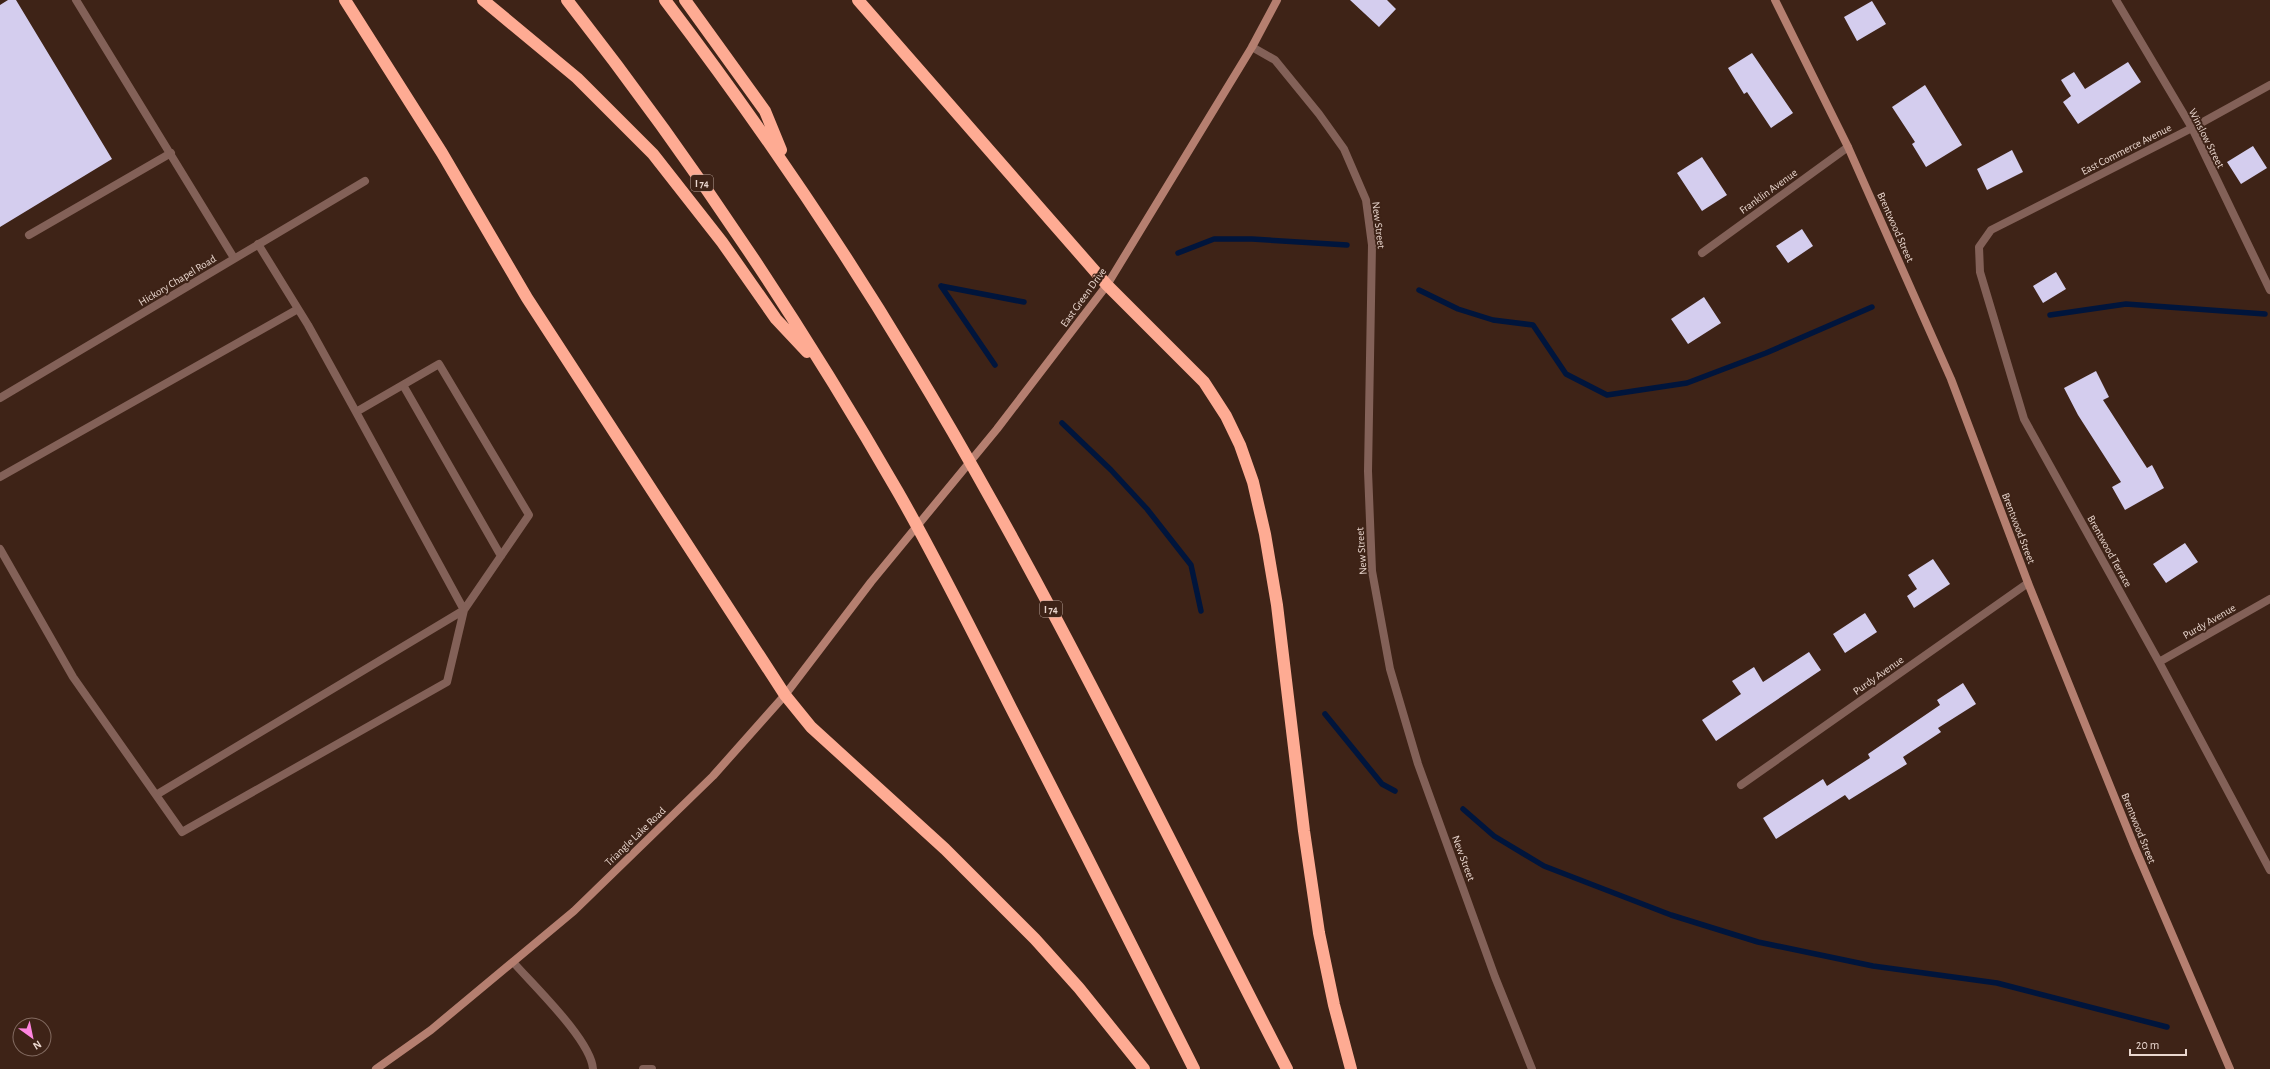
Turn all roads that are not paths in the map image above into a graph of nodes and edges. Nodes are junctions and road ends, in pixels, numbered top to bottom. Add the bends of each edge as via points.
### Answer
1 (76, 0) edge
2 (345, 0) edge
3 (483, 0) edge
4 (567, 0) edge
5 (665, 0) edge
6 (685, 0) edge
7 (858, 0) edge
8 (1278, 0) edge
9 (1774, 0) edge
10 (2116, 0) edge
11 (1252, 47) junction
12 (2270, 85) edge
13 (2192, 128) junction
14 (1848, 147) junction
15 (171, 153) junction
16 (787, 166) junction
17 (365, 181) dead end
18 (1991, 230) joint
19 (29, 235) dead end
20 (258, 244) junction
21 (1702, 253) dead end
22 (234, 258) junction
23 (1107, 285) junction
24 (2270, 290) edge
25 (298, 309) junction
26 (828, 373) junction
27 (403, 385) junction
28 (0, 398) edge
29 (356, 412) junction
30 (0, 477) edge
31 (0, 549) edge
32 (501, 556) junction
33 (871, 582) joint
34 (2028, 583) junction
35 (2270, 599) edge
36 (464, 610) junction
37 (2160, 662) junction
38 (785, 695) junction
39 (1741, 785) dead end
40 (156, 795) junction
41 (2270, 870) edge
42 (513, 962) junction
43 (376, 1069) edge
44 (593, 1069) edge
45 (643, 1069) edge
46 (652, 1069) edge
47 (1144, 1069) edge
48 (1194, 1069) edge
49 (1287, 1069) edge
50 (1352, 1069) edge
51 (1532, 1069) edge
52 (2230, 1069) edge

1 - 15 street
2 - 38 highway via 442,153 527,298
3 - 26 highway via 577,78 653,154 722,242 776,319
4 - 26 highway, I 74 via 717,204
5 - 16 highway, I 74
6 - 16 highway via 765,111
7 - 23 highway
8 - 11 main road, East Green Drive
9 - 14 main road, Brentwood Street
10 - 13 street, Winslow Street
11 - 23 main road, East Green Drive
11 - 51 street, New Street via 1274,60 1320,114 1344,150 1366,200 1372,246 1368,471 1372,563 1390,669 1418,764 1495,977
12 - 13 street, East Commerce Avenue
13 - 18 street, East Commerce Avenue
13 - 24 street, Winslow Street
14 - 21 street, Franklin Avenue
14 - 34 main road, Brentwood Street via 1952,379
15 - 19 street
15 - 22 street
16 - 49 highway, I 74 via 912,362 1006,525 1093,687
17 - 20 street, Hickory Chapel Road
18 - 37 street, Brentwood Terrace via 1979,247 1980,272 2024,419
20 - 22 street, Hickory Chapel Road
20 - 25 street
22 - 28 street, Hickory Chapel Road
23 - 33 main road, East Green Drive via 997,430
23 - 50 highway via 1204,382 1226,416 1253,482 1277,605 1319,933 1334,1005
25 - 29 street
25 - 30 street
26 - 48 highway, I 74 via 899,495 986,658
27 - 29 street
27 - 32 street
27 - 32 street via 440,364 530,515
29 - 36 street
31 - 40 street via 73,677
32 - 36 street
33 - 38 main road, Triangle Lake Road
34 - 39 street, Purdy Avenue
34 - 52 main road, Brentwood Street via 2135,848
35 - 37 street, Purdy Avenue
36 - 40 street
36 - 40 street via 447,682 182,832
37 - 41 street, Brentwood Terrace
38 - 42 main road, Triangle Lake Road via 713,776 574,912
38 - 47 highway via 810,727 946,849 1035,939 1084,994
42 - 43 main road, Triangle Lake Road via 431,1030
42 - 44 street via 580,1037 593,1063
45 - 46 street

